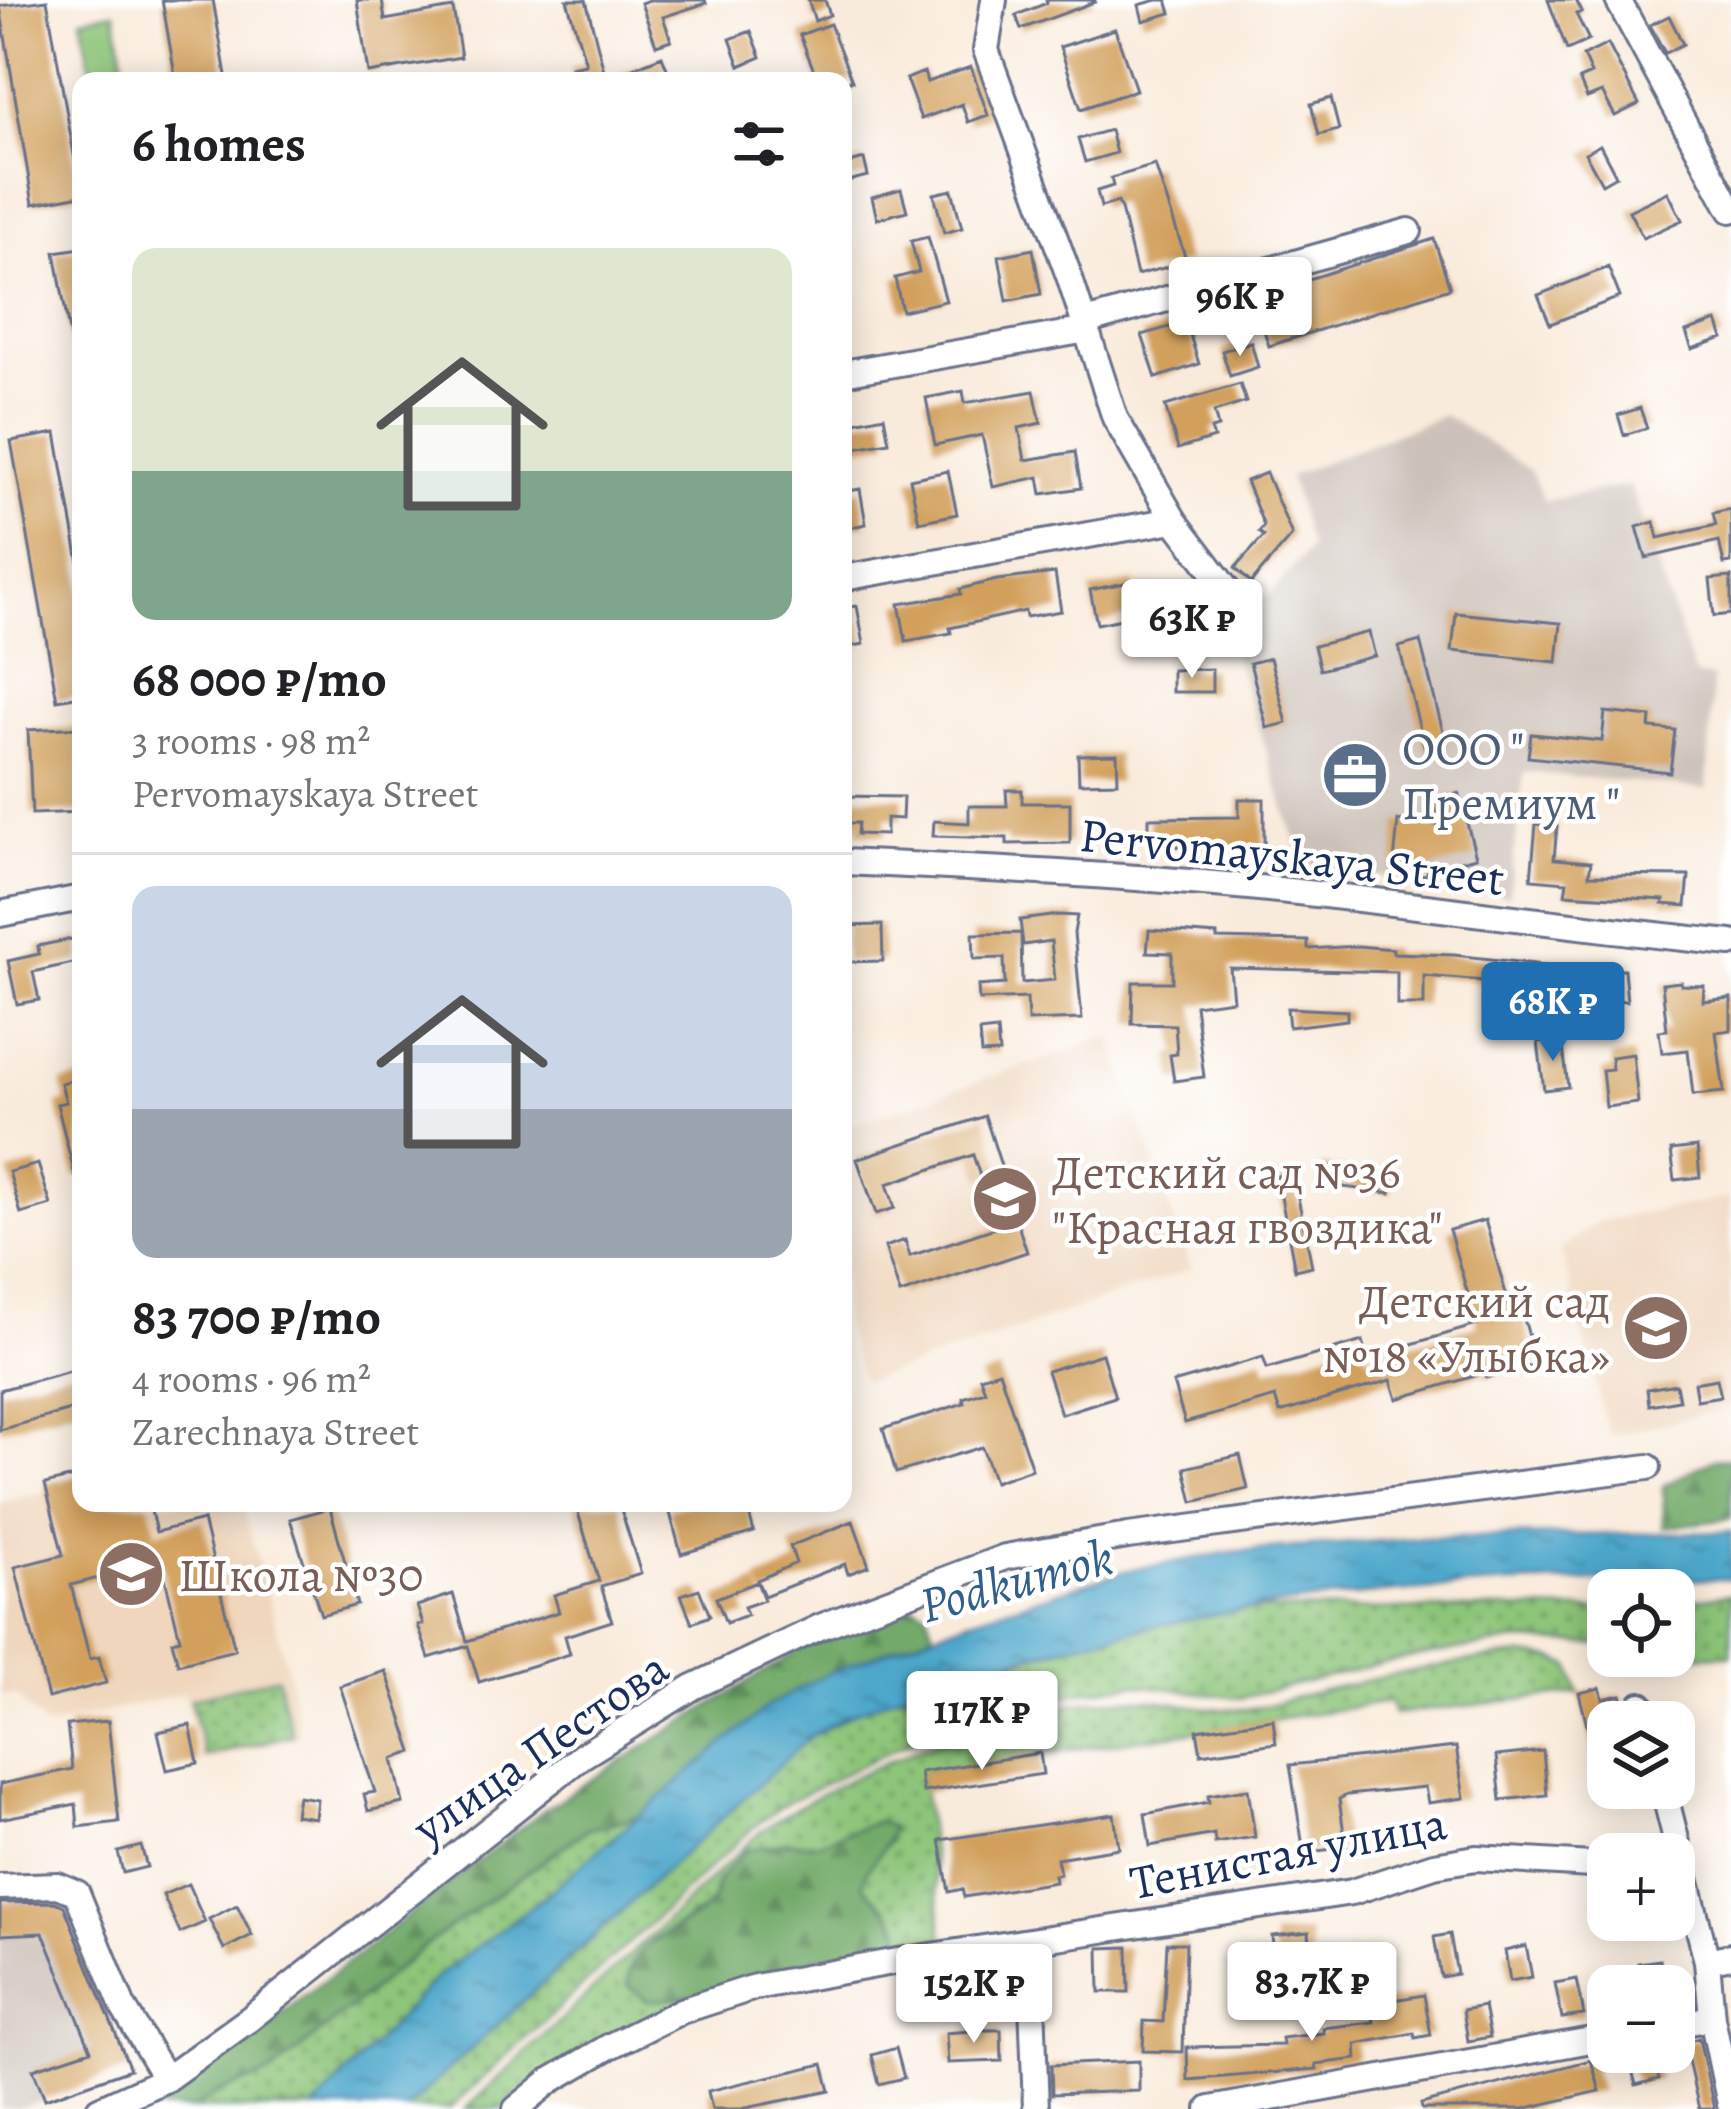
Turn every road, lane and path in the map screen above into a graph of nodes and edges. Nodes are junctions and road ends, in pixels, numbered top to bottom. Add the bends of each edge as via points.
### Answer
1 (994, 0) edge
2 (1618, 0) edge
3 (1731, 210) edge
4 (1409, 232) dead end
5 (1086, 326) junction
6 (852, 371) edge
7 (1174, 520) junction
8 (852, 576) edge
9 (1238, 604) dead end
10 (852, 863) edge
11 (72, 900) edge
12 (0, 914) edge
13 (1731, 944) edge
14 (1648, 1467) dead end
15 (1587, 1865) edge
16 (0, 1887) edge
17 (1695, 1906) edge
18 (1025, 1942) junction
19 (1719, 1959) edge
20 (1712, 2018) junction
21 (1695, 2021) edge
22 (1587, 2041) edge
23 (166, 2078) junction
24 (99, 2109) edge
25 (516, 2109) edge
26 (1036, 2109) edge
27 (1210, 2109) edge
28 (1731, 2109) edge

1 - 5 street via 986,50
2 - 3 street
4 - 5 street
5 - 6 street
5 - 7 street via 1115,418
7 - 8 street
7 - 9 street
10 - 13 street, Pervomayskaya Street via 1341,897
11 - 12 street
14 - 23 street, улица Пестова via 1005,1557 820,1627 693,1688 582,1756
15 - 18 street, Тенистая улица via 1476,1858 1352,1892
16 - 23 street via 58,1885 77,1894 123,2007
17 - 19 street
18 - 25 street, Тенистая улица via 755,1987 700,2005 590,2057
18 - 26 street
19 - 20 street
20 - 21 street
20 - 28 street
22 - 27 street
23 - 24 street, улица Пестова

